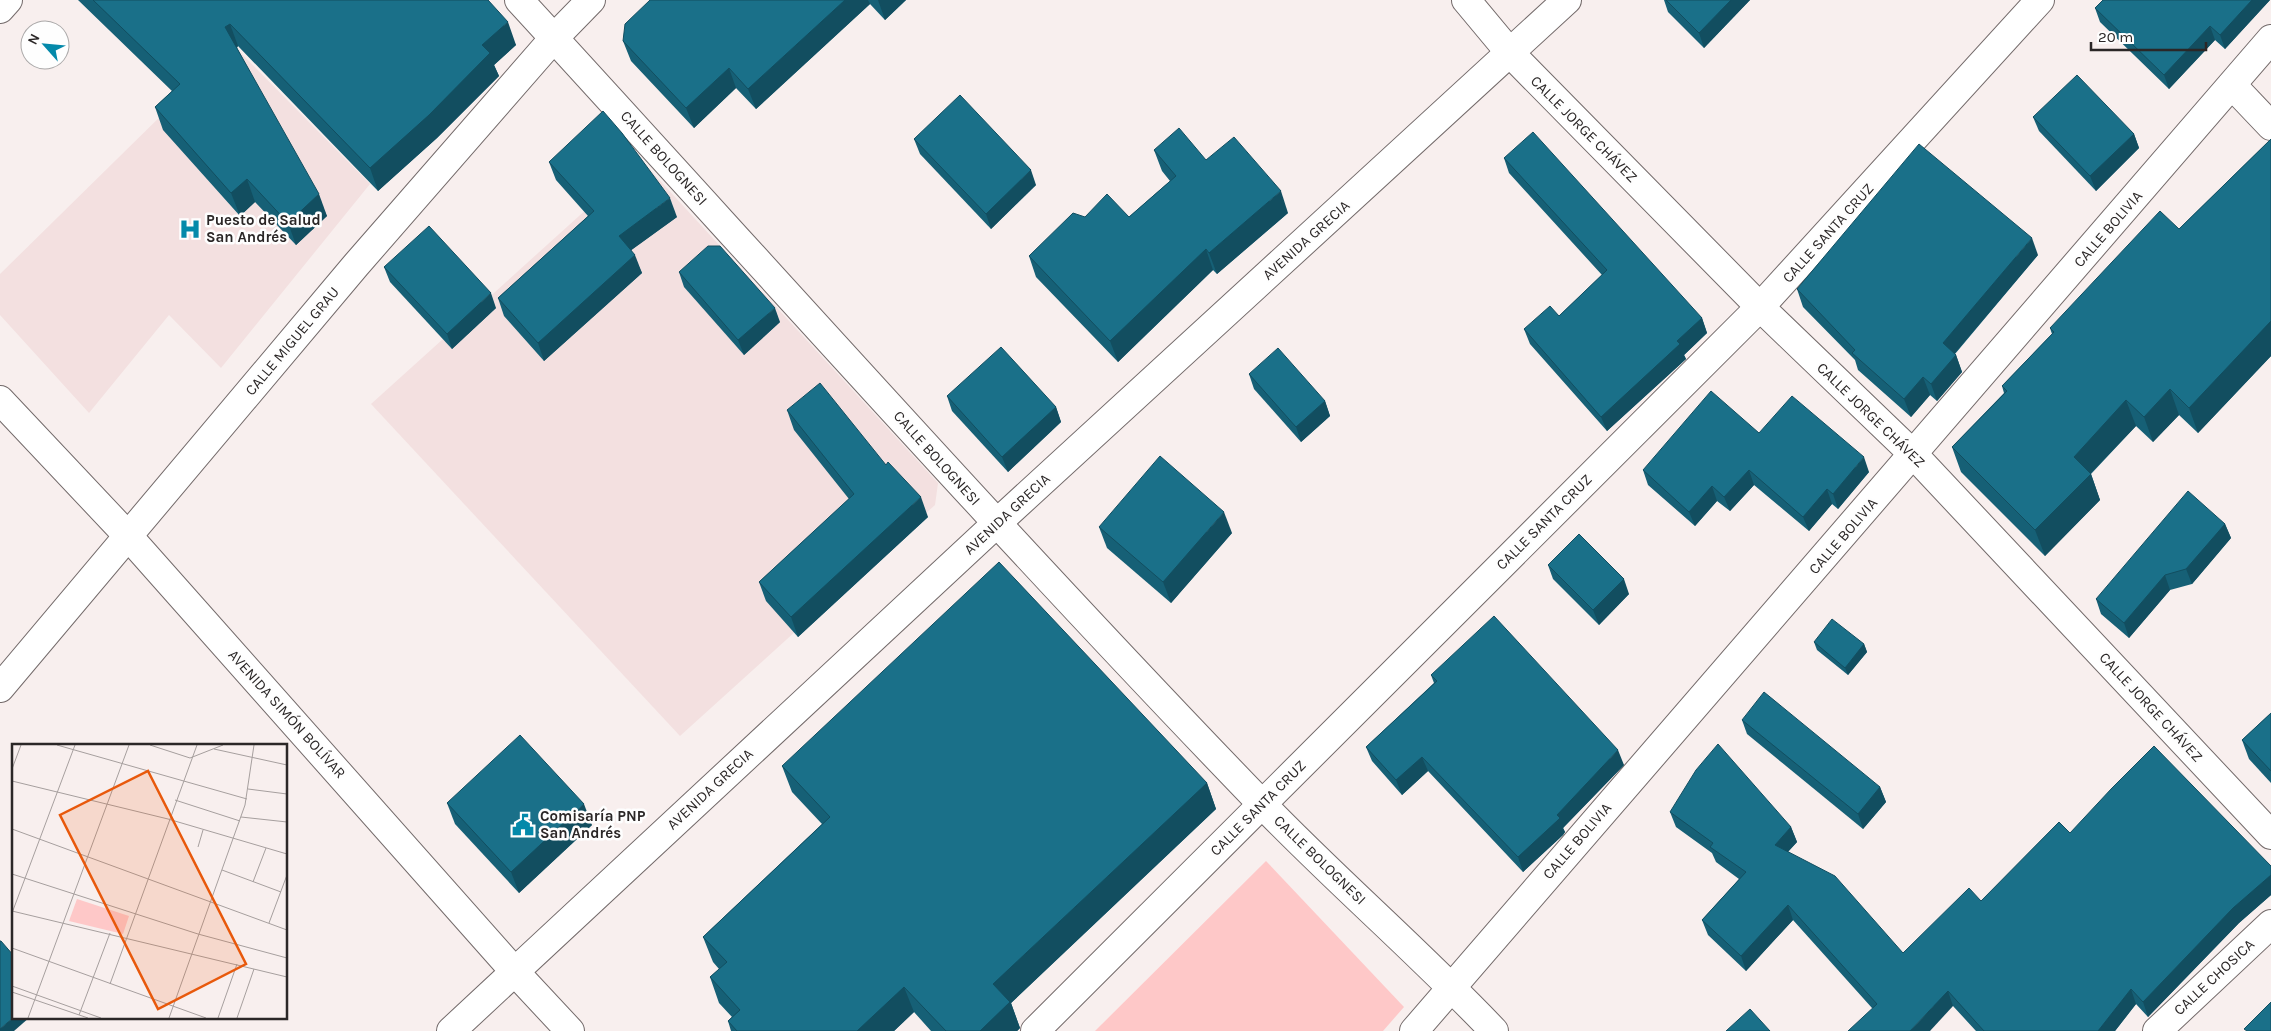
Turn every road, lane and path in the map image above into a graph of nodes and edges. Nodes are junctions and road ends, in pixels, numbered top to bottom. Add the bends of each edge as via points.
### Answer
1 (8, 0) edge
2 (519, 0) edge
3 (591, 0) edge
4 (1466, 0) edge
5 (1567, 0) edge
6 (2040, 0) edge
7 (0, 9) edge
8 (554, 38) junction
9 (2271, 40) edge
10 (1511, 54) junction
11 (2232, 85) junction
12 (2271, 126) edge
13 (1760, 307) junction
14 (0, 400) edge
15 (1914, 455) junction
16 (997, 523) junction
17 (129, 536) junction
18 (0, 688) edge
19 (1262, 804) junction
20 (2271, 835) edge
21 (2271, 924) edge
22 (514, 972) junction
23 (1451, 986) junction
24 (451, 1031) edge
25 (570, 1031) edge
26 (1035, 1031) edge
27 (1414, 1031) edge
28 (1494, 1031) edge
29 (2157, 1031) edge

1 - 7 street
2 - 8 street, CALLE BOLOGNESI
3 - 8 street, CALLE MIGUEL GRAU
4 - 10 street, CALLE JORGE CHÁVEZ
5 - 10 street, AVENIDA GRECIA
6 - 13 street, CALLE SANTA CRUZ
8 - 16 street, CALLE BOLOGNESI
8 - 17 street, CALLE MIGUEL GRAU via 356,265
9 - 11 street, CALLE BOLIVIA
10 - 13 street, CALLE JORGE CHÁVEZ
10 - 16 street, AVENIDA GRECIA
11 - 12 street
11 - 15 street, CALLE BOLIVIA
13 - 15 street, CALLE JORGE CHÁVEZ
13 - 19 street, CALLE SANTA CRUZ
14 - 17 street, AVENIDA SIMÓN BOLÍVAR
15 - 20 street, CALLE JORGE CHÁVEZ
15 - 23 street, CALLE BOLIVIA
16 - 19 street, CALLE BOLOGNESI
16 - 22 street, AVENIDA GRECIA
17 - 18 street, CALLE MIGUEL GRAU
17 - 22 street, AVENIDA SIMÓN BOLÍVAR
19 - 23 street, CALLE BOLOGNESI
19 - 26 street, CALLE SANTA CRUZ
21 - 29 street, CALLE CHOSICA
22 - 24 street, AVENIDA GRECIA
22 - 25 street, AVENIDA SIMÓN BOLÍVAR
23 - 27 street, CALLE BOLIVIA
23 - 28 street, CALLE BOLOGNESI

